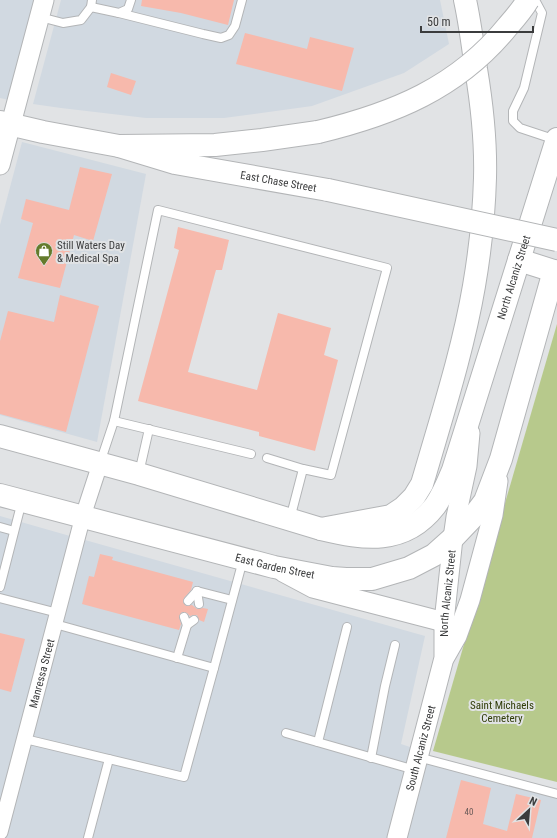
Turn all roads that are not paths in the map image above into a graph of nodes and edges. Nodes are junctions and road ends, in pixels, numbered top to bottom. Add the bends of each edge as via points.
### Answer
1 (131, 0) edge
2 (242, 0) edge
3 (528, 0) edge
4 (535, 0) edge
5 (92, 3) edge
6 (42, 9) edge
7 (467, 9) edge
8 (119, 13) junction
9 (6, 123) edge
10 (557, 139) edge
11 (119, 146) junction
12 (0, 165) edge
13 (557, 240) edge
14 (519, 260) junction
15 (556, 271) edge
16 (472, 412) junction
17 (114, 421) junction
18 (149, 429) junction
19 (0, 436) edge
20 (0, 449) edge
21 (58, 452) junction
22 (251, 454) dead end
23 (267, 458) dead end
24 (501, 460) junction
25 (100, 464) junction
26 (303, 469) junction
27 (139, 474) junction
28 (0, 495) edge
29 (22, 500) junction
30 (84, 516) junction
31 (290, 519) junction
32 (0, 528) edge
33 (321, 529) junction
34 (14, 532) junction
35 (454, 538) junction
36 (243, 559) junction
37 (274, 567) junction
38 (0, 587) edge
39 (197, 591) junction
40 (0, 598) edge
41 (232, 600) junction
42 (188, 601) dead end
43 (199, 604) dead end
44 (56, 619) junction
45 (194, 620) dead end
46 (444, 622) junction
47 (347, 626) dead end
48 (395, 645) dead end
49 (177, 658) junction
50 (444, 658) junction
51 (214, 668) junction
52 (286, 733) dead end
53 (25, 739) junction
54 (318, 742) junction
55 (371, 758) junction
56 (109, 759) junction
57 (417, 764) junction
58 (557, 794) edge
59 (0, 832) edge
60 (88, 838) edge
61 (397, 838) edge

1 - 8 lane via 128,9
2 - 8 lane via 235,26 229,35 221,38
3 - 11 main road, bridge via 502,34 464,69 437,88 377,116 318,132 262,140 215,145
4 - 10 lane via 542,13 524,88 513,111 513,121 520,128
5 - 6 lane via 81,20 63,23
5 - 8 lane
6 - 9 street
7 - 33 main road via 485,145 480,243 463,338 426,474 414,497 391,516
9 - 11 main road, East Chase Street
9 - 12 street
10 - 14 main road, North Alcaniz Street
11 - 13 main road, East Chase Street, bridge via 175,163 328,190
14 - 15 main road
14 - 16 main road, North Alcaniz Street
15 - 24 main road, North Alcaniz Street
16 - 33 main road via 453,470 441,496 431,510 417,522 382,537 354,536
16 - 35 street, North Alcaniz Street via 467,466
17 - 18 lane
17 - 25 lane
17 - 26 lane via 158,210 387,268 331,475
18 - 22 lane
18 - 27 lane
19 - 21 main road
20 - 21 main road
21 - 25 main road
23 - 26 lane
24 - 35 main road, East Garden Street via 481,507
24 - 50 street, North Alcaniz Street via 493,515 470,600 458,636
25 - 27 main road
25 - 30 street, Manressa Street
26 - 31 lane
27 - 31 main road
28 - 29 main road, East Garden Street
29 - 30 main road, East Garden Street
29 - 34 lane
30 - 36 main road, East Garden Street
30 - 44 street, Manressa Street
31 - 33 main road
32 - 34 lane
34 - 38 lane
35 - 37 main road, East Garden Street via 419,564 372,578 346,580
35 - 46 street, North Alcaniz Street
36 - 37 main road, East Garden Street
36 - 41 lane
37 - 46 street via 313,588
39 - 41 lane
39 - 42 lane
39 - 43 lane
40 - 44 lane
41 - 51 lane
44 - 49 lane
44 - 53 street, Manressa Street
45 - 49 lane via 186,621
46 - 50 street, North Alcaniz Street
47 - 54 lane
48 - 55 lane
49 - 51 lane
50 - 57 street, South Alcaniz Street
51 - 56 lane via 184,777
52 - 54 lane
53 - 56 lane
53 - 59 street, Manressa Street
54 - 55 lane
55 - 57 lane
56 - 60 lane
57 - 58 lane
57 - 61 street, South Alcaniz Street

